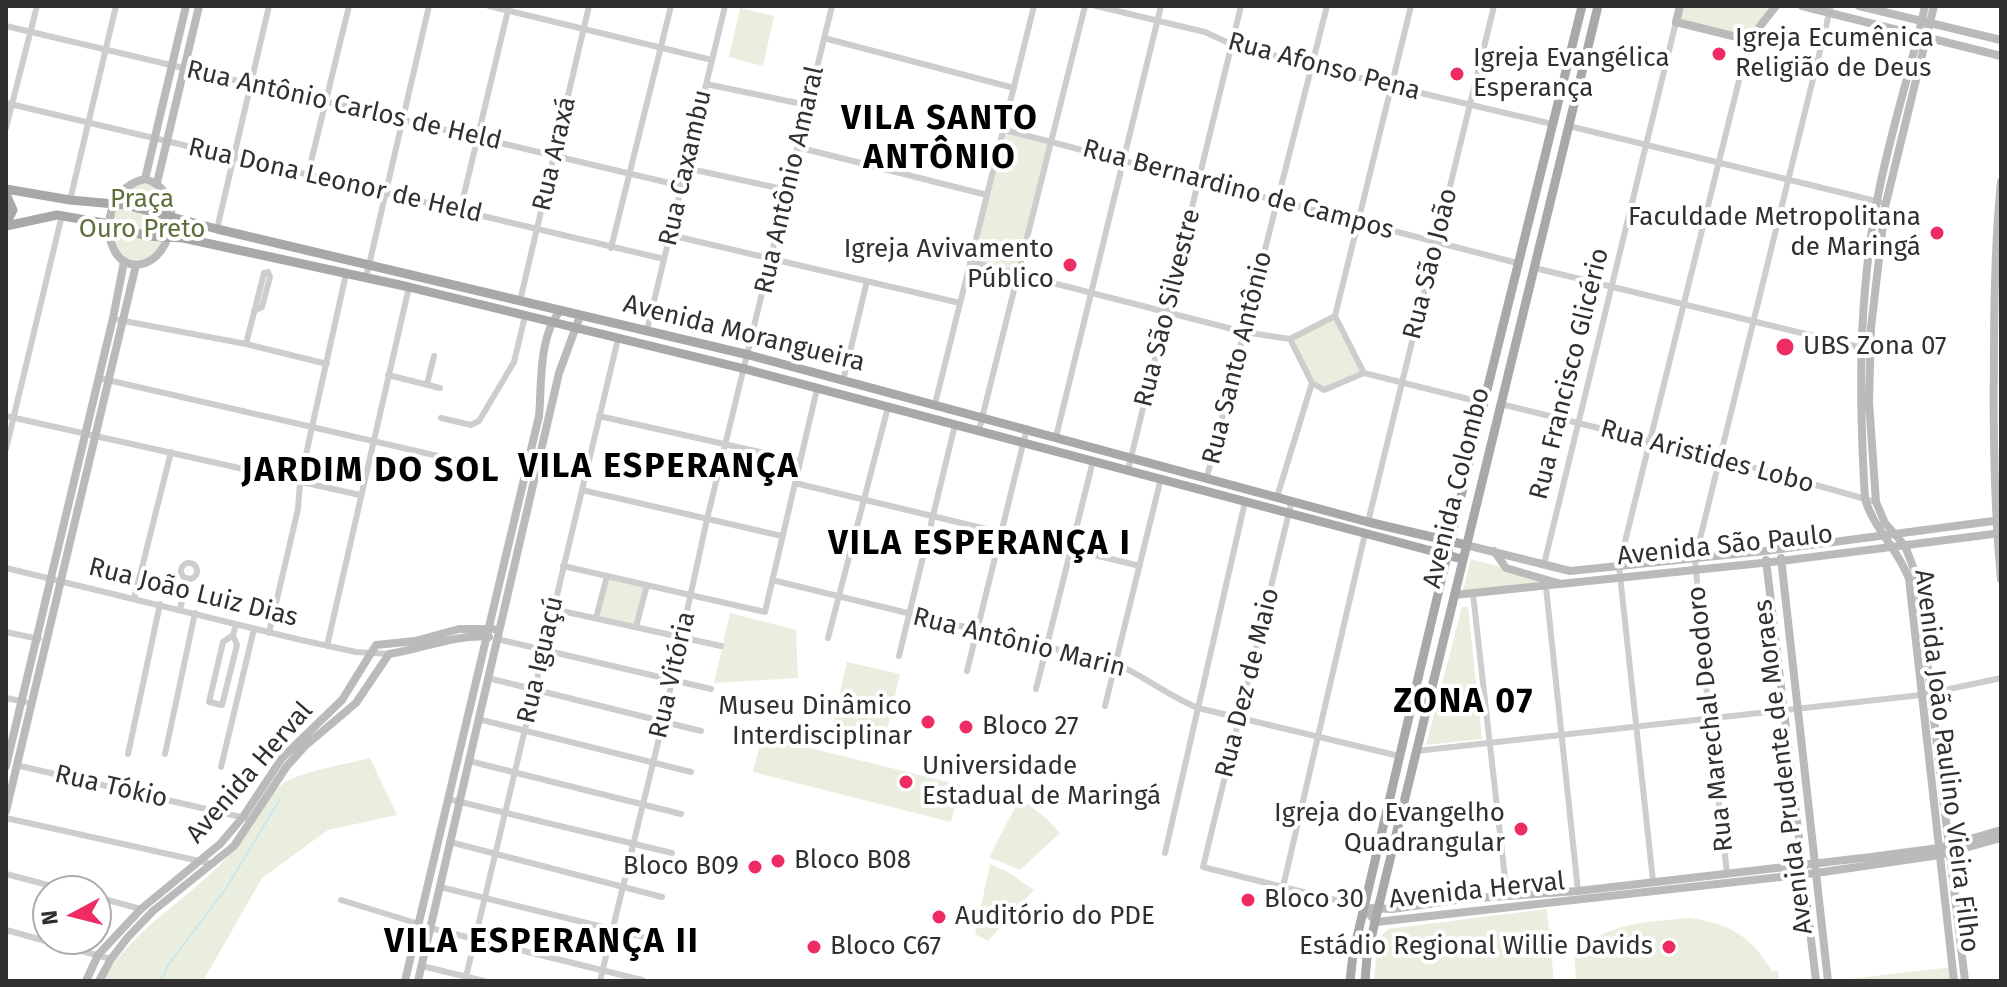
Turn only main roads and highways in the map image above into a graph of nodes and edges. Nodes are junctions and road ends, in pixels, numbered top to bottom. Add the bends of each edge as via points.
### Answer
1 (186, 6) edge
2 (199, 6) edge
3 (1582, 6) edge
4 (1598, 6) edge
5 (1680, 6) edge
6 (1776, 6) edge
7 (1802, 6) edge
8 (1859, 6) edge
9 (1925, 6) edge
10 (1934, 6) edge
11 (1830, 10) edge
12 (1926, 21) junction
13 (1922, 36) junction
14 (2001, 40) edge
15 (2001, 56) edge
16 (1541, 171) junction
17 (145, 179) junction
18 (2001, 182) edge
19 (157, 183) junction
20 (1554, 185) junction
21 (6, 192) edge
22 (114, 204) junction
23 (172, 217) junction
24 (110, 224) junction
25 (6, 225) edge
26 (167, 236) junction
27 (124, 262) junction
28 (136, 265) junction
29 (560, 311) junction
30 (1507, 313) junction
31 (580, 316) junction
32 (118, 320) junction
33 (553, 324) junction
34 (577, 329) junction
35 (1519, 329) junction
36 (543, 359) junction
37 (560, 366) junction
38 (1866, 421) junction
39 (1467, 471) junction
40 (1483, 475) junction
41 (524, 476) junction
42 (533, 483) junction
43 (1998, 520) edge
44 (1958, 525) junction
45 (1999, 533) edge
46 (1897, 535) junction
47 (1886, 537) junction
48 (1450, 542) junction
49 (1927, 543) junction
50 (1466, 545) junction
51 (1905, 546) junction
52 (1894, 547) junction
53 (1780, 549) junction
54 (1494, 551) junction
55 (1765, 551) junction
56 (1447, 555) junction
57 (1462, 559) junction
58 (1781, 561) junction
59 (1767, 563) junction
60 (56, 579) junction
61 (2001, 579) edge
62 (1566, 585) junction
63 (1454, 595) junction
64 (1437, 597) junction
65 (487, 632) junction
66 (498, 635) junction
67 (1426, 644) junction
68 (1441, 648) junction
69 (372, 654) joint
70 (389, 654) joint
71 (1926, 694) junction
72 (9, 763) edge
73 (1392, 786) junction
74 (1406, 790) junction
75 (6, 811) edge
76 (248, 818) junction
77 (1999, 833) edge
78 (1949, 848) junction
79 (1939, 851) junction
80 (1871, 857) junction
81 (1815, 863) junction
82 (1880, 864) junction
83 (1763, 868) junction
84 (1804, 869) junction
85 (1816, 873) junction
86 (1695, 876) junction
87 (1751, 879) junction
88 (1639, 883) junction
89 (1711, 884) junction
90 (1631, 894) junction
91 (1464, 899) junction
92 (1363, 907) junction
93 (1378, 909) junction
94 (1452, 913) junction
95 (1376, 922) junction
96 (86, 981) edge
97 (99, 981) edge
98 (405, 981) edge
99 (418, 981) edge
100 (1350, 981) edge
101 (1365, 981) edge
102 (1816, 981) edge
103 (1828, 981) edge
104 (1954, 981) edge
105 (1965, 981) edge

1 - 17 main road
2 - 19 main road
3 - 16 main road, Avenida Colombo
4 - 20 main road, Avenida Colombo
5 - 6 main road, Rua Francisco Glicério via 1676,22 1749,40
7 - 11 main road
8 - 12 main road
9 - 12 main road
10 - 12 main road
11 - 13 main road
12 - 13 main road
12 - 14 main road
13 - 15 main road
13 - 38 main road via 1881,202 1871,271
16 - 20 main road
16 - 30 main road, Avenida Colombo
17 - 19 main road
17 - 22 main road via 125,188
18 - 43 main road via 1995,276
19 - 23 main road via 167,194
20 - 35 main road, Avenida Colombo
21 - 22 main road, Avenida Morangueira
21 - 25 main road via 13,210
22 - 23 main road, Avenida Morangueira
22 - 24 main road
23 - 26 main road
23 - 29 main road, Avenida Morangueira
24 - 25 main road, Avenida Morangueira via 62,215
24 - 26 main road, Avenida Morangueira via 146,236
24 - 27 main road via 112,247
26 - 28 main road via 155,259
26 - 33 main road, Avenida Morangueira via 409,287
27 - 28 main road
27 - 32 main road
28 - 32 main road
29 - 31 main road, Avenida Morangueira
29 - 33 main road
30 - 35 main road
30 - 39 main road, Avenida Colombo
31 - 34 main road
31 - 48 main road, Avenida Morangueira via 749,355
32 - 60 main road via 99,378
32 - 60 main road via 96,437
33 - 34 main road, Avenida Morangueira
33 - 36 main road
34 - 37 main road
34 - 56 main road, Avenida Morangueira via 622,336
35 - 40 main road, Avenida Colombo
36 - 37 main road via 549,366
36 - 41 main road via 539,416
37 - 42 main road
38 - 46 main road, Avenida João Paulino Vieira Filho via 1876,502
38 - 47 main road, Avenida João Paulino Vieira Filho via 1865,499
39 - 40 main road
39 - 48 main road, Avenida Colombo
40 - 50 main road, Avenida Colombo
41 - 42 main road
41 - 65 main road
42 - 66 main road
43 - 44 main road, Avenida São Paulo
43 - 45 main road
44 - 46 main road, Avenida São Paulo
44 - 49 main road
45 - 49 main road, Avenida São Paulo
45 - 61 main road
46 - 47 main road, Avenida São Paulo
46 - 51 main road, Avenida João Paulino Vieira Filho
47 - 52 main road, Avenida João Paulino Vieira Filho
47 - 53 main road, Avenida São Paulo
48 - 50 main road, Avenida Morangueira
48 - 56 main road, Avenida Colombo
49 - 51 main road, Avenida São Paulo
50 - 54 main road, Avenida São Paulo
50 - 57 main road, Avenida Colombo
51 - 52 main road, Avenida São Paulo
51 - 71 main road, Avenida João Paulino Vieira Filho via 1917,577
52 - 58 main road, Avenida São Paulo
52 - 71 main road, Avenida João Paulino Vieira Filho via 1909,579
53 - 55 main road, Avenida São Paulo
53 - 58 main road, Avenida Prudente de Moraes
54 - 55 main road, Avenida São Paulo via 1570,571
54 - 62 main road via 1506,568
55 - 59 main road, Avenida Prudente de Moraes
56 - 57 main road, Avenida Morangueira
56 - 64 main road, Avenida Colombo
57 - 63 main road, Avenida Colombo
58 - 59 main road, Avenida São Paulo
58 - 81 main road, Avenida Prudente de Moraes
59 - 62 main road, Avenida São Paulo
59 - 84 main road, Avenida Prudente de Moraes
60 - 72 main road
62 - 63 main road, Avenida São Paulo
63 - 64 main road
63 - 68 main road, Avenida Colombo
64 - 67 main road, Avenida Colombo
65 - 66 main road, Rua João Luiz Dias
65 - 69 main road, Rua João Luiz Dias via 459,629 379,645
65 - 70 main road, Rua João Luiz Dias
65 - 98 main road
66 - 99 main road
67 - 68 main road
67 - 73 main road, Avenida Colombo
68 - 74 main road, Avenida Colombo
69 - 76 main road, Avenida Herval via 342,700 282,758
70 - 76 main road, Avenida Herval via 356,703 305,746
71 - 78 main road, Avenida João Paulino Vieira Filho
71 - 79 main road, Avenida João Paulino Vieira Filho
72 - 75 main road
73 - 74 main road
73 - 92 main road, Avenida Colombo
74 - 93 main road, Avenida Colombo
76 - 96 main road, Avenida Herval via 141,909 98,955
76 - 97 main road, Avenida Herval via 234,846 153,911
77 - 78 main road, Avenida Herval
77 - 78 main road, Avenida Herval via 1991,842
78 - 79 main road, Avenida Herval
78 - 105 main road, Avenida João Paulino Vieira Filho
79 - 80 main road, Avenida Herval
79 - 82 main road, Avenida Herval
79 - 104 main road, Avenida João Paulino Vieira Filho
80 - 81 main road, Avenida Herval
80 - 82 main road
81 - 84 main road, Avenida Herval
81 - 85 main road, Avenida Prudente de Moraes
82 - 85 main road, Avenida Herval
83 - 84 main road, Avenida Herval
83 - 86 main road, Avenida Herval
83 - 87 main road
84 - 85 main road, Avenida Herval
84 - 87 main road, Avenida Herval
84 - 102 main road, Avenida Prudente de Moraes
85 - 103 main road, Avenida Prudente de Moraes
86 - 88 main road, Avenida Herval
86 - 89 main road
87 - 89 main road, Avenida Herval
88 - 90 main road
88 - 91 main road, Avenida Herval
89 - 90 main road, Avenida Herval
90 - 94 main road, Avenida Herval
91 - 93 main road, Avenida Herval
91 - 94 main road
92 - 93 main road, Avenida Herval
92 - 95 main road, Avenida Herval
92 - 100 main road, Avenida Colombo
93 - 95 main road, Avenida Colombo
94 - 95 main road, Avenida Herval
95 - 101 main road, Avenida Colombo

